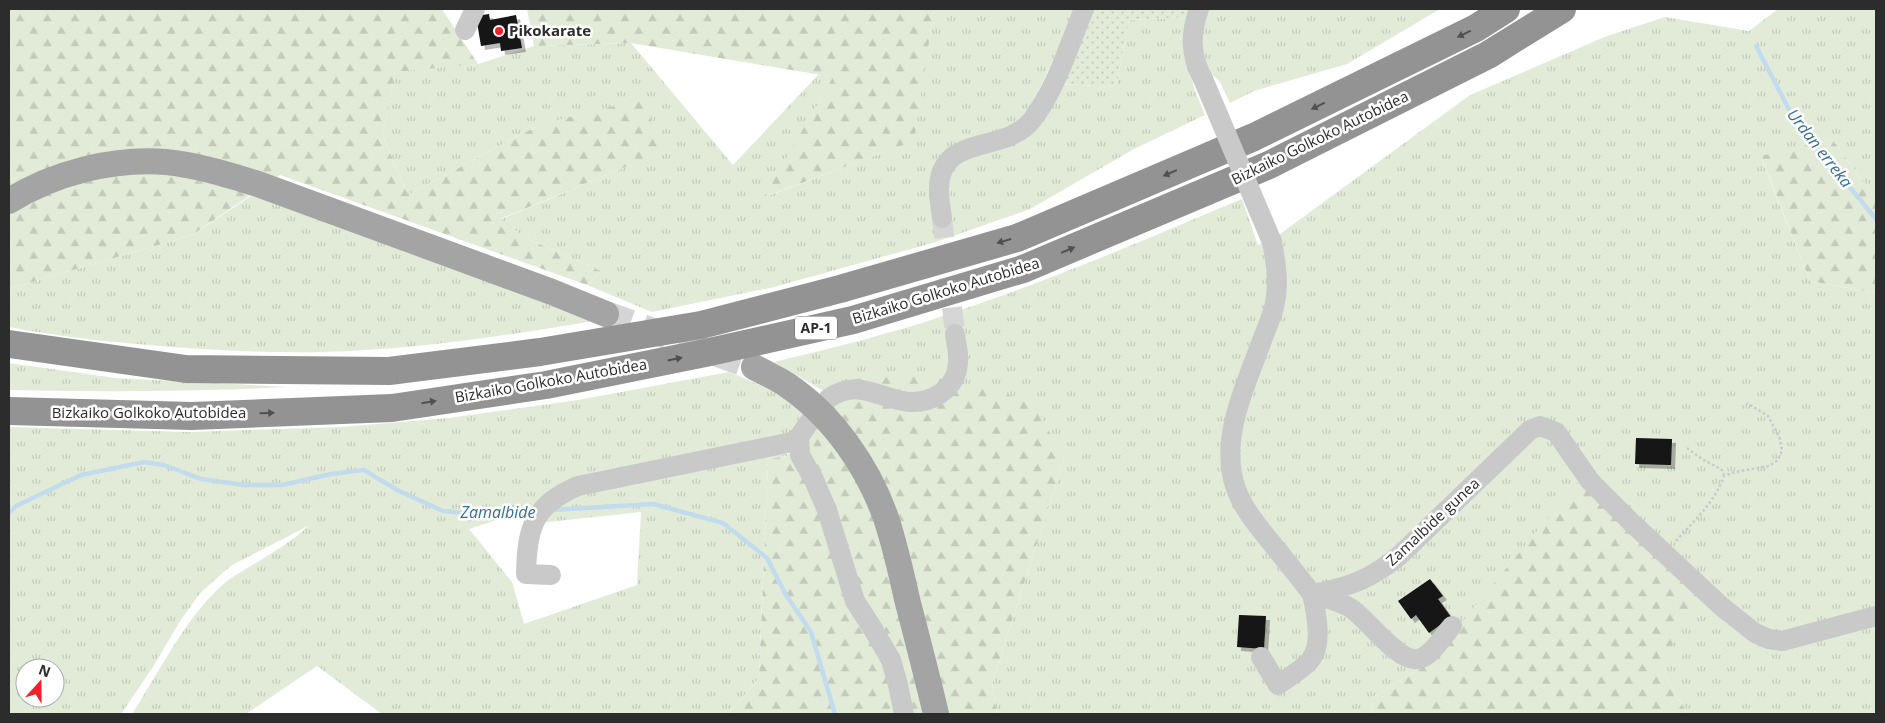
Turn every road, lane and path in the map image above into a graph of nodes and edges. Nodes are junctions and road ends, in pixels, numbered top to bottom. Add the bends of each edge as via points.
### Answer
1 (475, 9) edge
2 (1084, 9) edge
3 (1199, 9) edge
4 (1506, 9) edge
5 (1562, 9) edge
6 (465, 30) dead end
7 (9, 201) edge
8 (942, 218) tunnel mouth
9 (606, 314) tunnel mouth
10 (955, 334) tunnel mouth
11 (9, 344) edge
12 (754, 367) tunnel mouth
13 (829, 398) dead end
14 (1747, 404) dead end
15 (9, 411) edge
16 (813, 417) dead end
17 (799, 437) junction
18 (1687, 448) dead end
19 (1724, 476) junction
20 (1664, 553) junction
21 (552, 575) dead end
22 (1312, 594) junction
23 (1876, 616) edge
24 (1452, 626) dead end
25 (1261, 657) dead end
26 (904, 714) edge
27 (936, 714) edge

1 - 6 street
2 - 8 street via 1065,57 1032,120 1022,130 1006,138 962,150 945,166 939,190
3 - 22 street, bridge via 1192,35 1196,65 1272,242 1277,269 1275,304 1232,429 1232,473 1236,491 1258,526
4 -> 11 highway, Bizkaiko Golkoko Autobidea / AP-1 via 1476,28 1254,137 1017,238 840,289 701,324 540,352 389,371 186,369
15 -> 5 highway, Bizkaiko Golkoko Autobidea / AP-1 via 192,416 392,408 546,385 852,320 1023,270 1269,165 1488,55
7 - 9 main road via 57,177 110,164 166,162 190,166 258,184
10 - 13 street via 956,374 948,387 930,400 905,402 863,389 839,391
12 - 27 main road via 788,385 814,406 850,449 877,494 898,560
14 - 19 path via 1768,416 1780,439 1782,451 1778,460 1769,466
16 - 17 street
17 - 21 street via 792,442 578,486 559,494 540,511 531,529 526,552 526,574
17 - 26 street via 800,455 827,510 855,601 891,660
18 - 19 path via 1722,470
19 - 20 path via 1720,489 1707,508
20 - 22 street, Zamalbide gunea via 1590,481 1556,432 1540,426 1530,430 1380,571 1339,589
20 - 23 street, Zamalbide gunea via 1755,634 1769,639 1799,638
22 - 24 street via 1351,608 1408,659 1426,656
22 - 25 street via 1318,623 1312,658 1278,685

